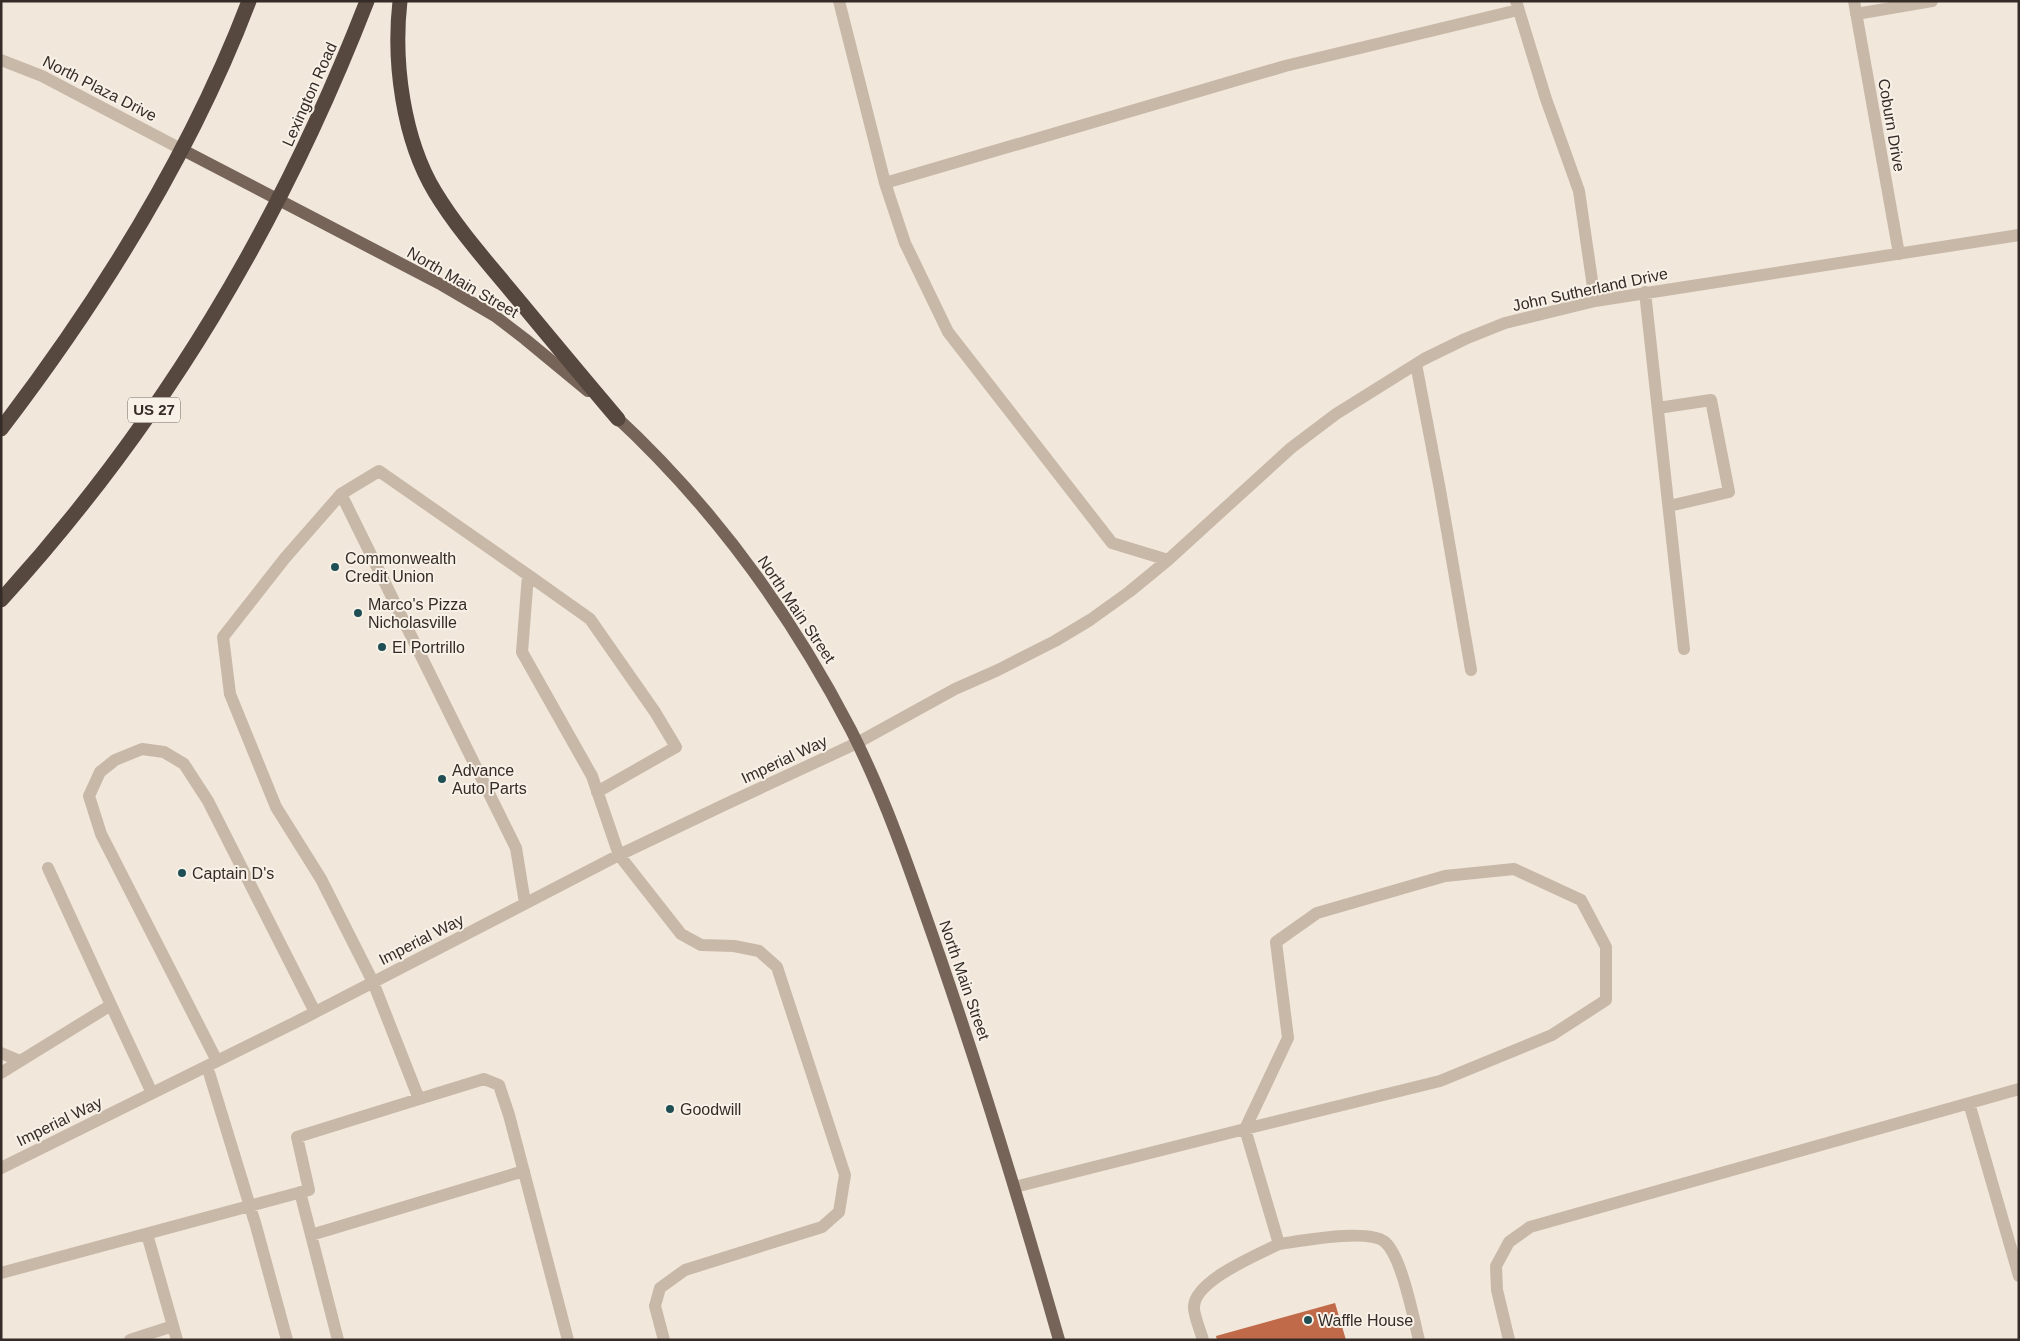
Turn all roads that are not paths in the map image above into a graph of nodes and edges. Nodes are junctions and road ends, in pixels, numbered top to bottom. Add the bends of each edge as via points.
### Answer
1 (249, 1) edge
2 (367, 1) edge
3 (400, 1) edge
4 (838, 1) edge
5 (1932, 1) edge
6 (1517, 6) edge
7 (1855, 8) edge
8 (1, 60) edge
9 (182, 149) junction
10 (885, 182) junction
11 (279, 200) junction
12 (2019, 235) edge
13 (1899, 254) junction
14 (1646, 292) junction
15 (1595, 301) junction
16 (1416, 364) junction
17 (1658, 408) junction
18 (618, 419) junction
19 (1, 429) edge
20 (341, 494) junction
21 (1669, 506) junction
22 (1168, 560) junction
23 (528, 575) junction
24 (1, 600) edge
25 (1684, 649) dead end
26 (1471, 670) dead end
27 (857, 743) junction
28 (598, 792) junction
29 (619, 856) junction
30 (48, 868) dead end
31 (525, 904) junction
32 (373, 982) junction
33 (112, 1005) junction
34 (315, 1012) junction
35 (1, 1054) edge
36 (20, 1061) junction
37 (212, 1063) junction
38 (1, 1073) edge
39 (2019, 1089) edge
40 (152, 1094) junction
41 (419, 1099) junction
42 (1970, 1103) junction
43 (1245, 1129) junction
44 (1, 1168) edge
45 (524, 1172) junction
46 (1015, 1187) junction
47 (300, 1192) junction
48 (250, 1206) junction
49 (147, 1234) junction
50 (311, 1235) junction
51 (1279, 1244) junction
52 (1, 1273) edge
53 (2019, 1276) edge
54 (173, 1326) junction
55 (130, 1340) edge
56 (177, 1340) edge
57 (287, 1340) edge
58 (338, 1340) edge
59 (568, 1340) edge
60 (664, 1340) edge
61 (1059, 1340) edge
62 (1203, 1340) edge
63 (1420, 1340) edge
64 (1509, 1340) edge

1 - 9 highway
2 - 11 highway, Lexington Road / US 27 via 318,120
3 - 18 highway via 398,55 403,94 421,164 434,191 458,228
4 - 10 street
5 - 7 street
6 - 10 street via 1285,66
6 - 15 street via 1579,192
7 - 13 street, Coburn Drive
8 - 9 street, North Plaza Drive via 42,76
9 - 11 main road, North Main Street
9 - 19 highway via 108,278 52,363
10 - 22 street via 905,244 948,332 1112,542
11 - 18 main road, North Main Street via 495,316 573,378
11 - 24 highway, US 27 via 221,306 157,405 74,516
12 - 13 street, John Sutherland Drive
13 - 14 street, John Sutherland Drive
14 - 15 street, John Sutherland Drive
14 - 17 street
15 - 16 street, John Sutherland Drive via 1505,323
16 - 22 street, John Sutherland Drive via 1336,414 1291,448
16 - 26 street
17 - 21 street
17 - 21 street via 1712,400 1729,492
18 - 27 main road, North Main Street via 680,481 758,578 809,654
20 - 23 street via 378,471
20 - 31 street via 516,848
20 - 32 street via 223,637 230,694 276,807 321,879
21 - 25 street
22 - 27 street, Imperial Way via 1122,598 1055,641 954,689
23 - 28 street via 522,652
23 - 28 street via 590,619 676,747
27 - 29 street, Imperial Way
27 - 46 main road, North Main Street via 885,806 929,925
28 - 29 street
29 - 31 street, Imperial Way
29 - 60 street via 681,934 701,945 759,951 777,967 845,1175 839,1212 822,1227 685,1270 660,1288 655,1306
30 - 33 street
31 - 32 street, Imperial Way
32 - 34 street, Imperial Way
32 - 41 street
33 - 36 street
33 - 40 street
34 - 37 street, Imperial Way
34 - 37 street via 208,802 184,764 164,752 142,749 115,760 100,772 89,796 101,834
35 - 36 street
36 - 38 street
37 - 40 street, Imperial Way
37 - 48 street
39 - 42 street
40 - 44 street, Imperial Way
41 - 45 street via 484,1079 499,1085
41 - 47 street via 297,1137 309,1190
42 - 53 street
42 - 64 street via 1530,1227 1509,1242 1496,1266 1497,1290
43 - 43 street via 1288,1038 1276,942 1317,913 1445,876 1514,869 1581,900 1606,947 1606,1000 1552,1035 1440,1081
43 - 46 street
43 - 51 street
45 - 50 street
45 - 59 street
46 - 61 main road, North Main Street
47 - 48 street
47 - 50 street
48 - 49 street
48 - 57 street
49 - 52 street
49 - 54 street
50 - 58 street
51 - 62 street via 1217,1275 1200,1293 1194,1306
51 - 63 street via 1362,1234 1384,1242 1397,1260
54 - 55 street
54 - 56 street

